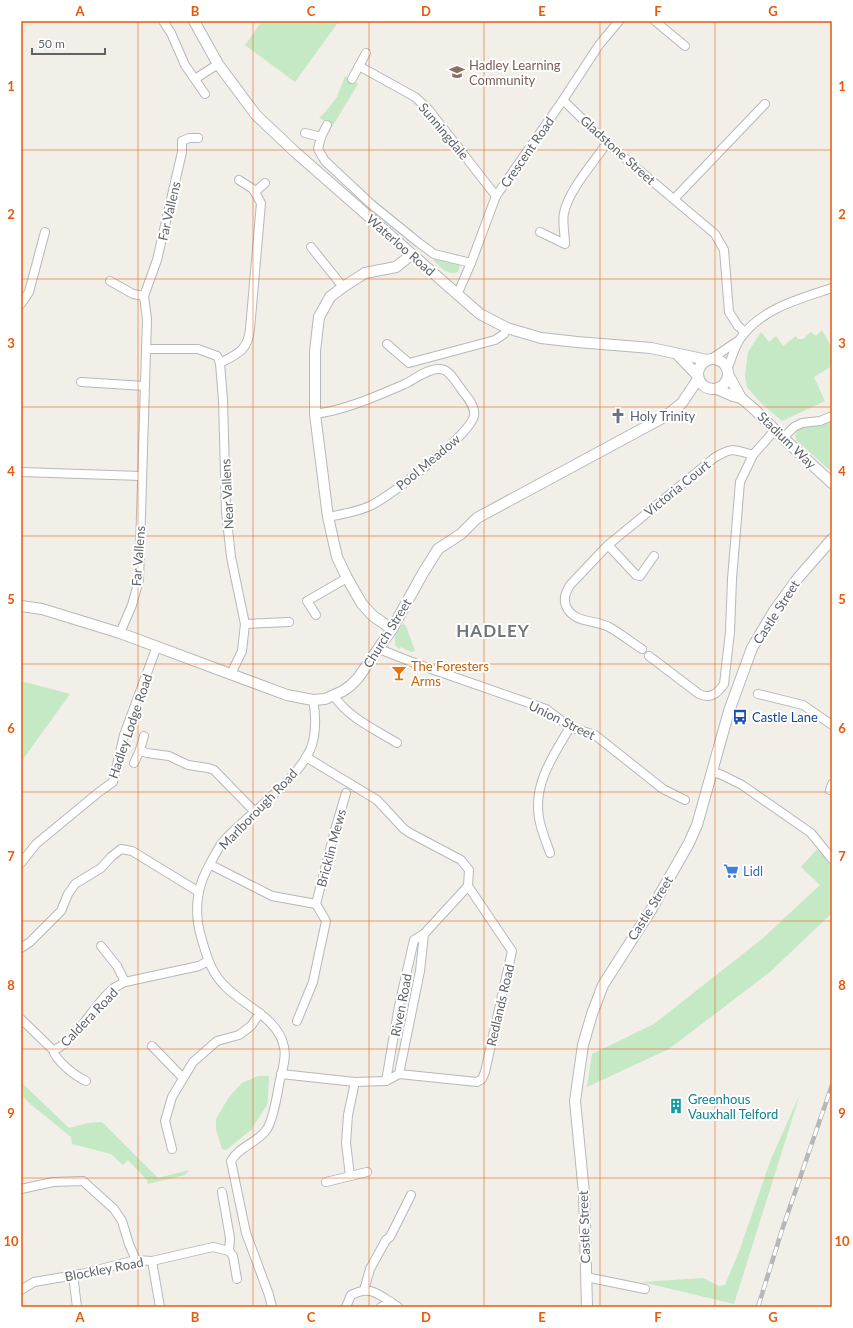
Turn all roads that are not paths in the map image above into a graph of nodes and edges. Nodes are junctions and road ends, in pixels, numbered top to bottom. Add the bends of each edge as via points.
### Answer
1 (163, 21) edge
2 (194, 21) edge
3 (619, 21) edge
4 (655, 21) edge
5 (685, 46) dead end
6 (366, 53) dead end
7 (218, 64) junction
8 (359, 66) junction
9 (195, 79) junction
10 (352, 79) dead end
11 (205, 94) dead end
12 (563, 100) junction
13 (765, 104) dead end
14 (327, 125) dead end
15 (305, 133) dead end
16 (321, 137) junction
17 (198, 138) dead end
18 (607, 143) junction
19 (240, 180) dead end
20 (265, 183) dead end
21 (255, 192) junction
22 (496, 196) junction
23 (674, 199) junction
24 (45, 232) dead end
25 (540, 232) dead end
26 (311, 247) dead end
27 (412, 254) junction
28 (471, 264) junction
29 (110, 281) dead end
30 (343, 287) junction
31 (832, 288) edge
32 (457, 295) junction
33 (144, 296) junction
34 (21, 304) edge
35 (507, 328) junction
36 (745, 332) junction
37 (739, 340) junction
38 (387, 344) dead end
39 (146, 349) junction
40 (677, 354) junction
41 (709, 360) junction
42 (220, 363) junction
43 (727, 372) junction
44 (698, 378) junction
45 (81, 382) dead end
46 (145, 386) junction
47 (717, 389) junction
48 (741, 398) junction
49 (315, 414) junction
50 (832, 416) edge
51 (775, 430) junction
52 (782, 438) junction
53 (753, 455) junction
54 (21, 472) edge
55 (142, 476) junction
56 (832, 483) edge
57 (328, 517) junction
58 (832, 540) edge
59 (608, 545) junction
60 (654, 556) dead end
61 (347, 578) junction
62 (21, 606) edge
63 (316, 615) dead end
64 (289, 622) dead end
65 (245, 624) junction
66 (392, 629) junction
67 (120, 633) junction
68 (157, 646) junction
69 (379, 649) junction
70 (642, 650) dead end
71 (649, 656) dead end
72 (231, 674) junction
73 (758, 694) dead end
74 (334, 696) junction
75 (313, 700) junction
76 (570, 726) junction
77 (832, 726) edge
78 (144, 736) dead end
79 (397, 743) dead end
80 (140, 750) junction
81 (306, 757) junction
82 (134, 763) dead end
83 (713, 772) junction
84 (346, 793) dead end
85 (685, 800) dead end
86 (254, 812) junction
87 (550, 853) dead end
88 (832, 858) edge
89 (21, 863) edge
90 (211, 864) junction
91 (468, 886) junction
92 (199, 892) junction
93 (316, 904) junction
94 (424, 934) junction
95 (101, 946) dead end
96 (21, 948) edge
97 (208, 961) junction
98 (125, 982) junction
99 (260, 1013) junction
100 (21, 1018) edge
101 (297, 1021) dead end
102 (152, 1046) dead end
103 (53, 1050) junction
104 (281, 1074) junction
105 (399, 1074) junction
106 (183, 1078) junction
107 (86, 1081) dead end
108 (386, 1081) junction
109 (355, 1082) junction
110 (172, 1149) dead end
111 (367, 1172) dead end
112 (350, 1176) junction
113 (326, 1182) dead end
114 (21, 1190) edge
115 (222, 1192) dead end
116 (411, 1195) dead end
117 (229, 1251) junction
118 (136, 1260) junction
119 (152, 1261) junction
120 (73, 1275) junction
121 (586, 1276) junction
122 (237, 1279) dead end
123 (645, 1289) dead end
124 (21, 1290) edge
125 (364, 1290) junction
126 (391, 1302) junction
127 (77, 1307) edge
128 (160, 1307) edge
129 (272, 1307) edge
130 (346, 1307) edge
131 (381, 1307) edge
132 (398, 1307) edge
133 (587, 1307) edge

1 - 9 street
2 - 7 street, Waterloo Road
3 - 12 street, Crescent Road via 599,45
4 - 5 street
6 - 8 street
7 - 9 street
7 - 27 street, Waterloo Road via 256,115 294,152
8 - 10 street
8 - 22 street, Sunningdale via 415,97 430,110
9 - 11 street
12 - 18 street, Gladstone Street
12 - 22 street, Crescent Road
13 - 23 street
14 - 16 street
15 - 16 street
16 - 28 street via 318,149 325,161 371,204 434,254
17 - 33 street, Far Vallens via 182,140 182,152 157,260
18 - 23 street, Gladstone Street
18 - 25 street via 578,182 569,199 563,214 565,244
19 - 21 street
20 - 21 street
21 - 42 street via 261,203 249,339 236,355
22 - 28 street, Crescent Road
23 - 36 street, Gladstone Street via 715,234 724,250 729,312
24 - 34 street via 29,292
26 - 30 street
27 - 30 street via 396,267 365,273
27 - 32 street, Waterloo Road
28 - 32 street, Crescent Road
29 - 33 street via 133,294
30 - 49 street via 330,297 319,317 315,351
31 - 36 street via 760,317
32 - 35 street, Waterloo Road via 480,314
33 - 39 street, Far Vallens via 147,319
35 - 38 street via 504,334 495,340 409,363
35 - 40 street, Waterloo Road via 541,338 651,348
36 - 37 street
37 - 41 street
37 - 43 street
39 - 42 street via 198,349 216,356
39 - 46 street, Far Vallens
40 - 41 street, Waterloo Road
40 - 44 street
41 - 43 street via 721,362
41 - 44 street via 698,370
42 - 65 street, Near Vallens via 226,511 231,557
43 - 47 street via 726,380
43 - 48 street, Stadium Way
44 - 47 street via 706,388
44 - 66 street, Church Street via 682,403 666,416 477,518 461,534 438,549
45 - 46 street
46 - 55 street, Far Vallens
47 - 48 street, Stadium Way
48 - 51 street, Stadium Way
49 - 57 street
49 - 57 street, Pool Meadow via 358,402 441,368 447,371 470,401 474,414 467,428 442,452 388,495 361,509
50 - 52 street via 820,421 802,423
51 - 52 street, Stadium Way
51 - 53 street
52 - 56 street, Stadium Way
53 - 59 street, Victoria Court via 731,450 723,452
53 - 71 street via 740,482 724,684 712,696 699,694
54 - 55 street
55 - 67 street, Far Vallens via 139,580
57 - 61 street via 337,557
58 - 83 street, Castle Street via 798,578 752,648 729,711
59 - 60 street via 636,576 640,576
59 - 70 street, Victoria Court via 570,585 565,603 578,619 607,626
61 - 63 street via 308,601
61 - 66 street via 367,610
62 - 67 street, Church Street via 42,609
64 - 65 street
65 - 72 street, Near Vallens via 242,651
66 - 69 street, Church Street
67 - 68 street, Church Street
68 - 72 street, Church Street
68 - 89 street, Hadley Lodge Road via 124,736 112,782 36,844
69 - 74 street, Church Street via 358,678
69 - 76 street, Union Street via 546,709
72 - 75 street, Church Street via 287,695
73 - 77 street via 804,705
74 - 75 street, Church Street
74 - 79 street via 344,710
75 - 81 street, Marlborough Road via 314,733
76 - 85 street, Union Street via 595,735 663,789
76 - 87 street via 546,767 538,800 539,816
78 - 80 street
80 - 82 street
80 - 86 street via 214,770
81 - 86 street, Marlborough Road via 291,777
81 - 91 street, Redlands Road via 377,800 410,833 461,860 469,870
83 - 88 street via 742,785 811,833
83 - 121 street, Castle Street via 689,843 651,910 603,985 583,1045 575,1101 584,1193
84 - 93 street, Bricklin Mews
86 - 90 street, Marlborough Road via 221,845
90 - 92 street, Marlborough Road
90 - 93 street, Bricklin Mews via 272,896
91 - 94 street, Riven Road
91 - 105 street, Redlands Road via 512,951 485,1072 482,1079 477,1082
92 - 96 street via 132,851 121,849 101,868 75,884 61,911
92 - 97 street, Marlborough Road via 196,920
93 - 101 street, Bricklin Mews via 326,921 313,982
94 - 105 street, Riven Road via 420,971
94 - 108 street, Riven Road via 414,940
95 - 98 street, Caldera Road via 117,966
97 - 98 street, Caldera Road via 199,966
97 - 99 street, Marlborough Road via 225,987
98 - 103 street, Caldera Road via 105,996 60,1048
99 - 104 street, Marlborough Road via 274,1027 284,1046 285,1058
99 - 106 street via 251,1026 238,1034 217,1041 193,1062
100 - 103 street, Caldera Road
102 - 106 street
103 - 107 street, Caldera Road via 54,1055 76,1076
104 - 109 street
104 - 129 street, Marlborough Road via 268,1129 234,1155 231,1161 246,1233
105 - 108 street
106 - 110 street via 172,1096 165,1122
108 - 109 street
109 - 112 street via 348,1115 346,1143
111 - 112 street
112 - 113 street
114 - 118 street via 53,1182 83,1180 122,1220
115 - 117 street via 230,1238
116 - 125 street via 370,1269
117 - 119 street, Blockley Road via 213,1247
117 - 122 street via 233,1256
118 - 119 street, Blockley Road
118 - 120 street, Blockley Road
119 - 128 street
120 - 124 street, Blockley Road via 34,1282
120 - 127 street
121 - 123 street
121 - 133 street, Castle Street
125 - 126 street via 374,1291
125 - 130 street via 350,1295
126 - 131 street
126 - 132 street

